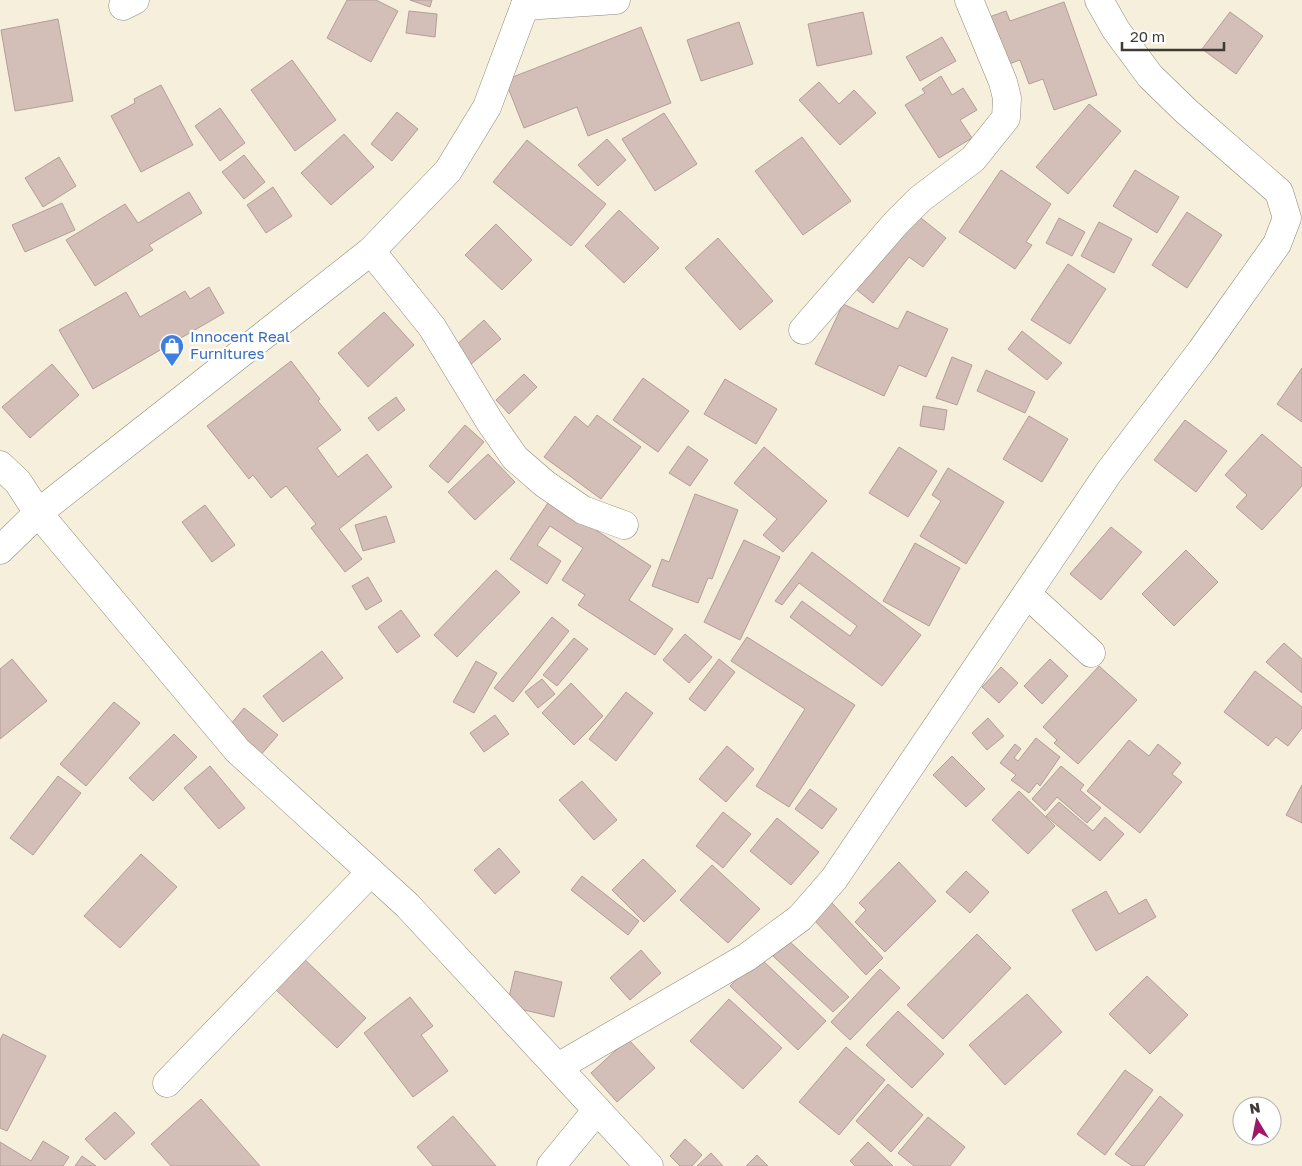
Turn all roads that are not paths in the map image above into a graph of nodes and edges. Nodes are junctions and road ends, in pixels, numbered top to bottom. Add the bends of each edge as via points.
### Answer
1 (616, 0) edge
2 (969, 0) edge
3 (1099, 0) edge
4 (526, 3) edge
5 (371, 251) junction
6 (803, 330) dead end
7 (0, 464) edge
8 (38, 513) junction
9 (624, 524) dead end
10 (0, 550) edge
11 (1027, 594) junction
12 (1091, 653) dead end
13 (370, 873) junction
14 (558, 1067) junction
15 (167, 1083) dead end
16 (597, 1110) junction
17 (551, 1166) edge
18 (649, 1166) edge

1 - 4 street
2 - 6 street via 1003,82 1007,98 1006,118 973,159 920,199 896,223
3 - 11 street via 1116,30 1150,76 1186,112 1279,192 1287,218 1277,244 1109,472
4 - 5 street via 487,107 448,171
5 - 8 street
5 - 9 street via 432,327 514,458 583,510
7 - 8 street via 18,482
8 - 10 street
8 - 13 street via 237,750
11 - 12 street
11 - 14 street via 834,879 800,918 747,957
13 - 14 street via 407,905
13 - 15 street
14 - 16 street
16 - 17 street
16 - 18 street

